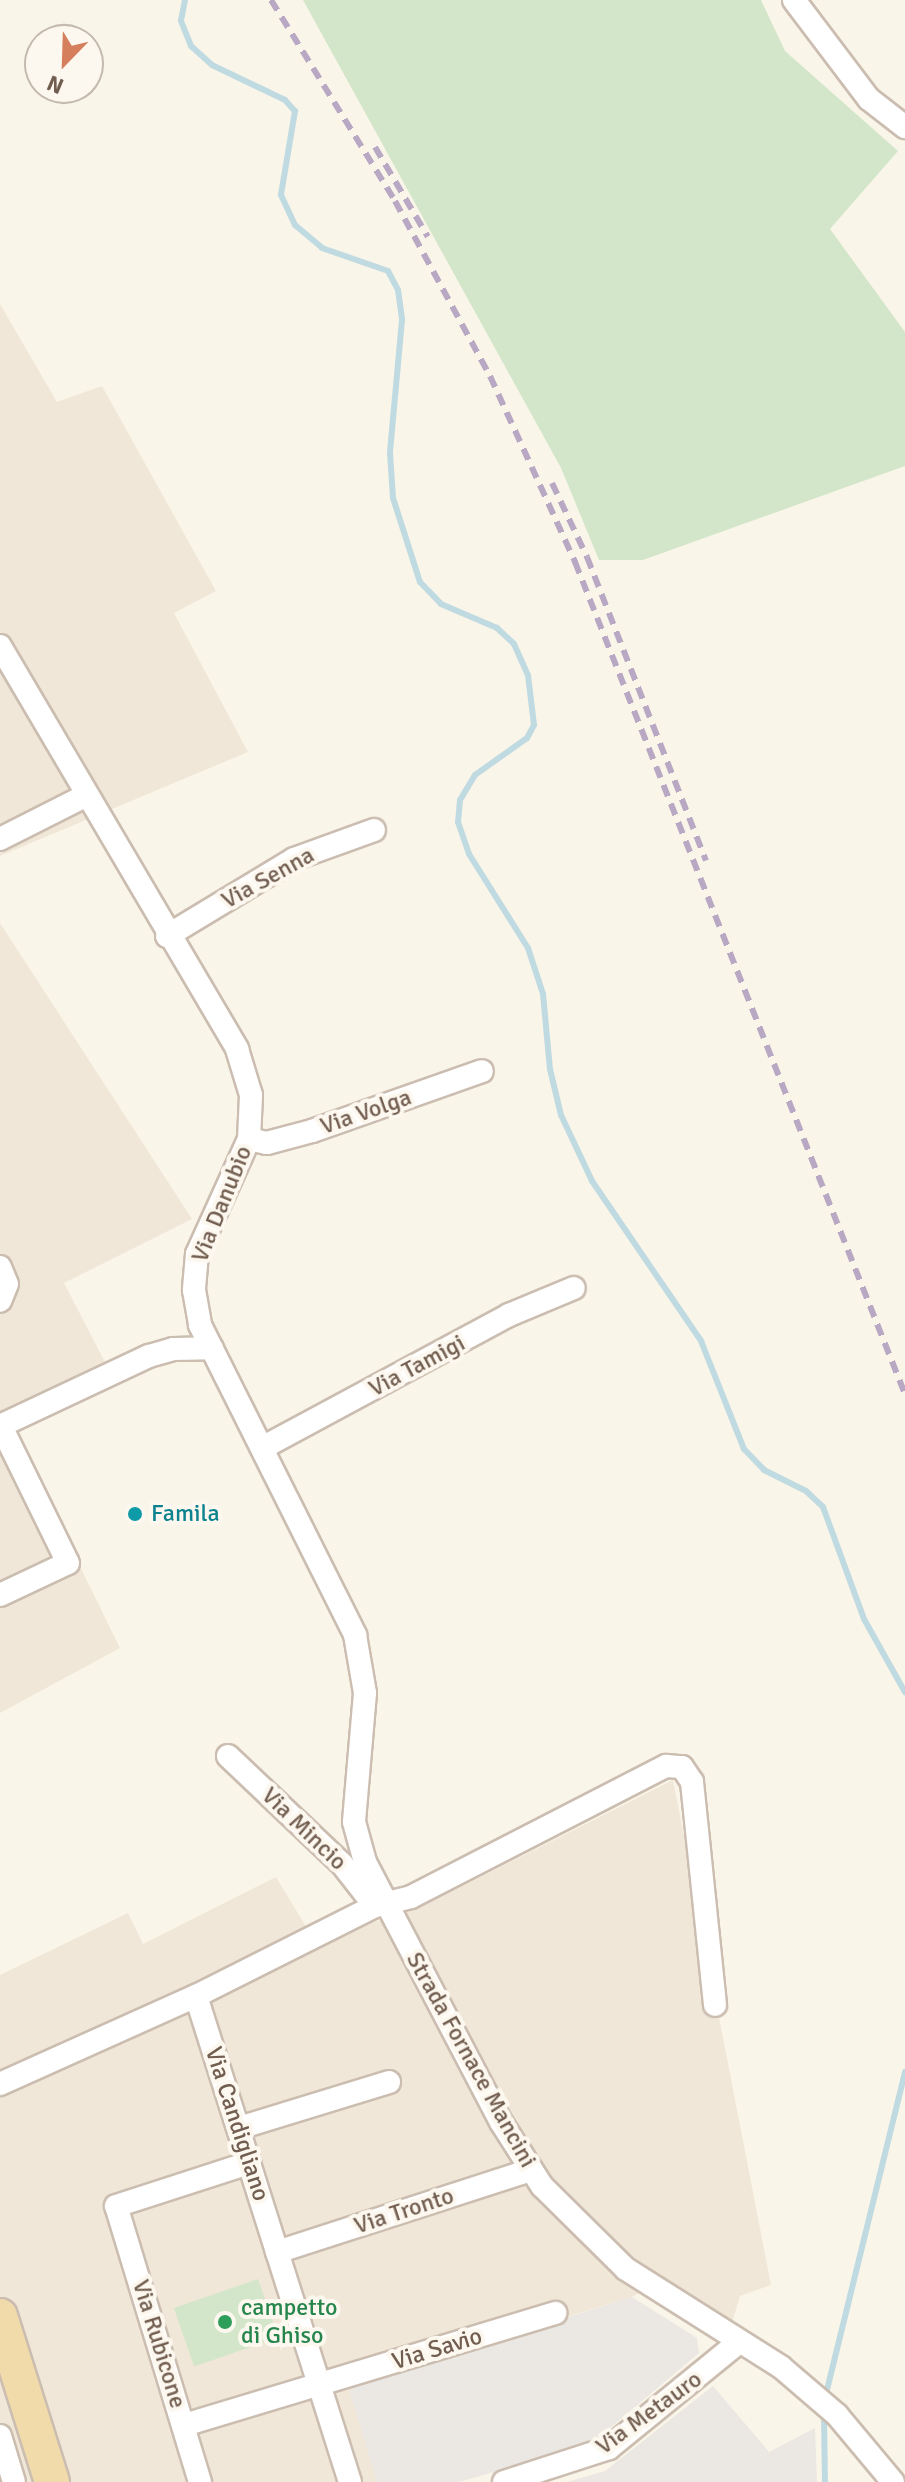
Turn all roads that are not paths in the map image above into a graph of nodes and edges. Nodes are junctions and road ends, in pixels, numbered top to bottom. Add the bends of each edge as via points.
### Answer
1 (794, 0) edge
2 (905, 127) edge
3 (0, 646) edge
4 (85, 796) junction
5 (374, 830) dead end
6 (0, 839) edge
7 (167, 936) junction
8 (482, 1071) dead end
9 (249, 1139) junction
10 (0, 1267) edge
11 (574, 1288) dead end
12 (0, 1301) edge
13 (200, 1325) junction
14 (212, 1348) junction
15 (173, 1349) junction
16 (0, 1426) edge
17 (262, 1448) junction
18 (0, 1595) edge
19 (228, 1756) dead end
20 (381, 1906) junction
21 (196, 1996) junction
22 (715, 2005) dead end
23 (389, 2082) dead end
24 (0, 2084) edge
25 (239, 2128) junction
26 (249, 2163) junction
27 (531, 2170) junction
28 (277, 2252) junction
29 (556, 2313) dead end
30 (0, 2316) edge
31 (739, 2342) junction
32 (319, 2386) junction
33 (184, 2425) junction
34 (0, 2436) edge
35 (14, 2482) edge
36 (52, 2482) edge
37 (200, 2482) edge
38 (350, 2482) edge
39 (504, 2482) edge
40 (893, 2482) edge

1 - 2 street via 849,76
3 - 4 street, Via Danubio
4 - 6 street
4 - 7 street, Via Danubio
5 - 7 street, Via Senna via 294,859
7 - 9 street, Via Danubio via 237,1049 251,1095
8 - 9 street, Via Volga via 312,1131 267,1143
9 - 13 street, Via Danubio via 197,1254 194,1290
10 - 12 street via 7,1284
11 - 17 street, Via Tamigi via 509,1315
13 - 14 street, Via Danubio
13 - 15 street
14 - 15 street
14 - 17 street, Via Danubio
15 - 16 street
16 - 18 street via 68,1563
17 - 20 street, Via Danubio via 355,1635 363,1664 354,1822
19 - 20 street, Via Mincio
20 - 21 street
20 - 22 street via 666,1766 682,1767 692,1782
20 - 27 street, Strada Fornace Mancini
21 - 24 street
21 - 25 street, Via Candigliano
23 - 25 street
25 - 26 street, Via Candigliano
26 - 28 street, Via Candigliano
26 - 33 street, Via Rubicone via 116,2206
27 - 28 street, Via Tronto
27 - 31 street, Strada Fornace Mancini via 626,2269
28 - 32 street, Via Candigliano
29 - 32 street, Via Savio
30 - 36 main road
31 - 39 street, Via Metauro via 609,2448
31 - 40 street, Strada Fornace Mancini via 837,2415
32 - 33 street, Via Savio
32 - 38 street, Via Candigliano
33 - 37 street, Via Rubicone
34 - 35 street

